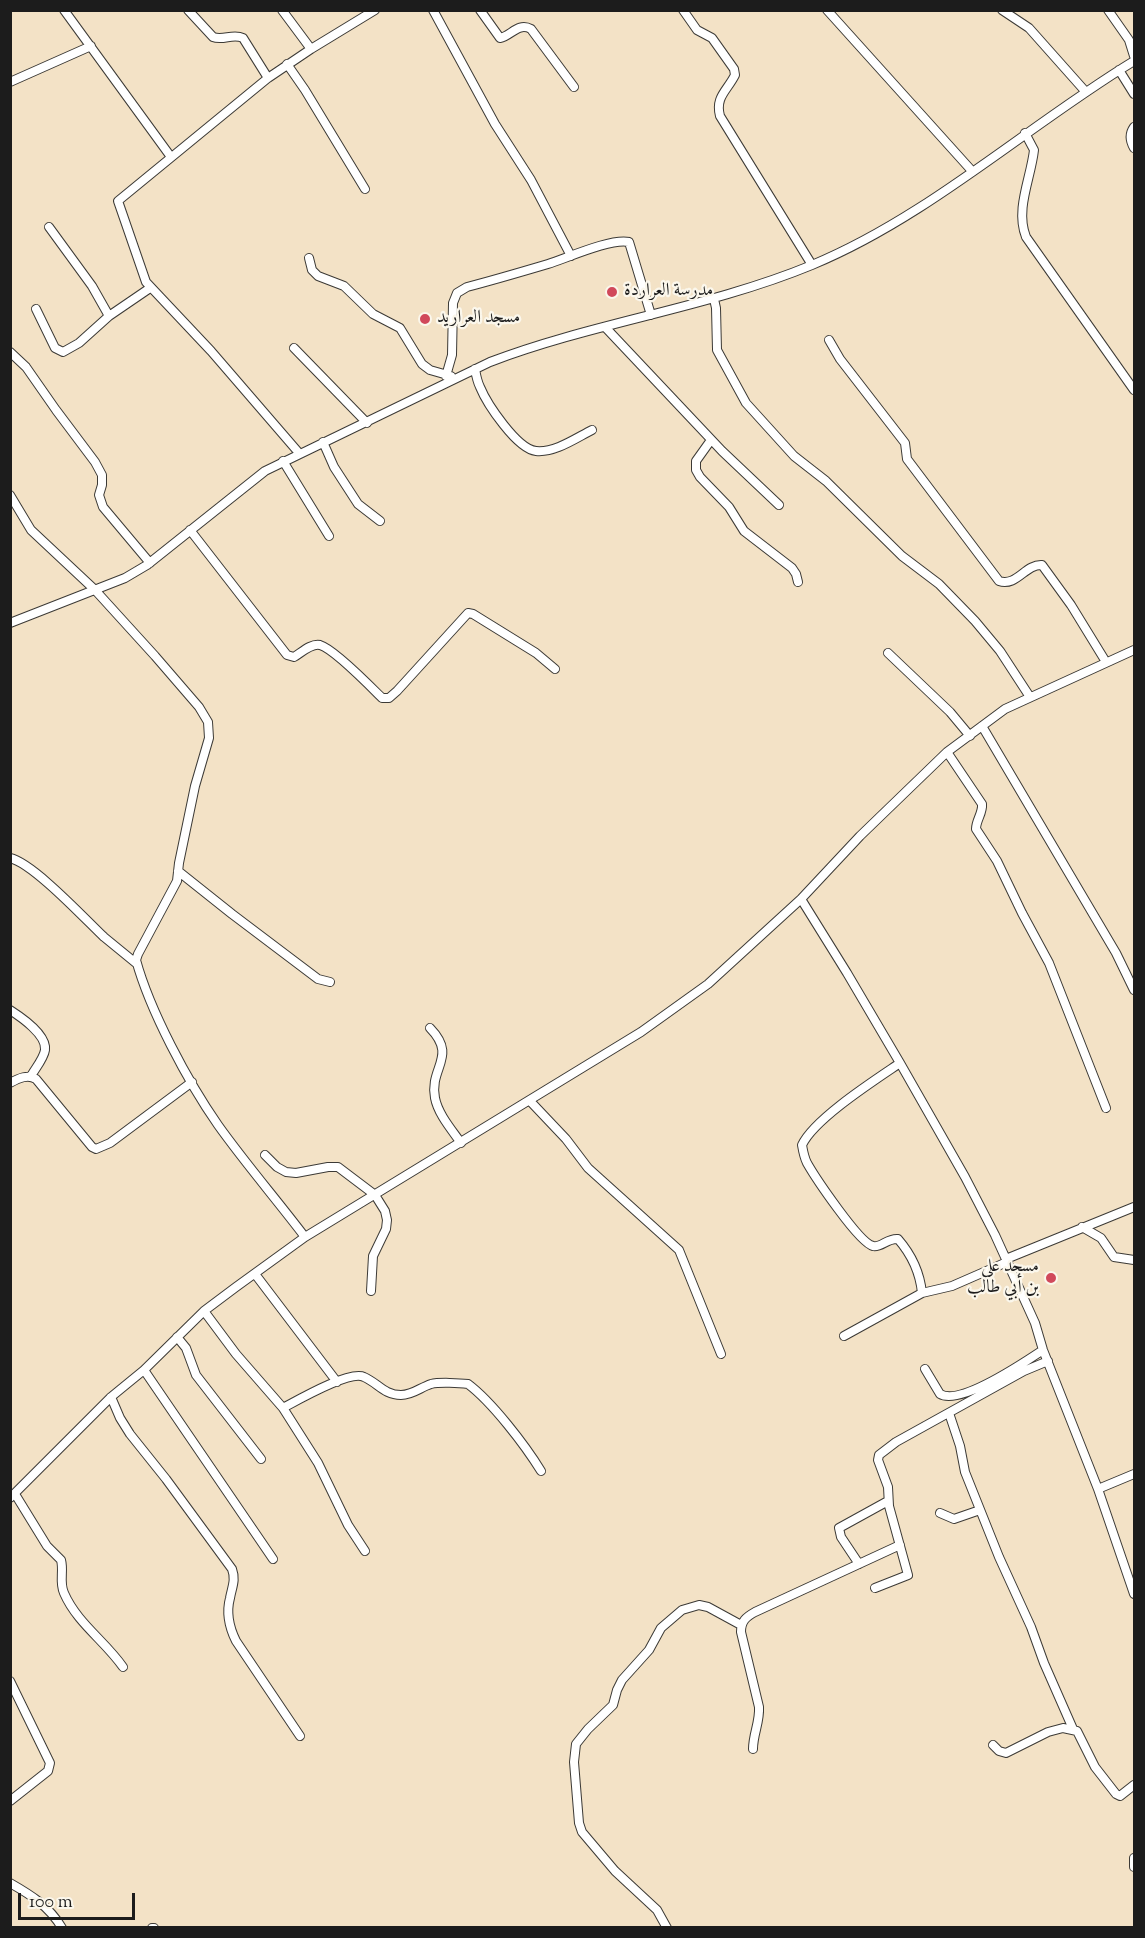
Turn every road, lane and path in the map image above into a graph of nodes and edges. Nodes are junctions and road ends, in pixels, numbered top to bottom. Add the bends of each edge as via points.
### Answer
1 (64, 10) edge
2 (188, 10) edge
3 (282, 10) edge
4 (375, 10) edge
5 (433, 10) edge
6 (480, 10) edge
7 (683, 10) edge
8 (827, 10) edge
9 (1002, 10) edge
10 (1108, 10) edge
11 (91, 46) junction
12 (311, 49) junction
13 (1134, 56) edge
14 (1134, 61) edge
15 (287, 64) junction
16 (1119, 70) junction
17 (268, 78) junction
18 (10, 82) edge
19 (574, 87) dead end
20 (1085, 91) junction
21 (1134, 94) edge
22 (1134, 127) edge
23 (1025, 133) junction
24 (1134, 148) edge
25 (171, 158) junction
26 (972, 171) junction
27 (365, 189) dead end
28 (49, 226) dead end
29 (571, 256) junction
30 (309, 258) dead end
31 (812, 265) junction
32 (150, 288) junction
33 (714, 299) junction
34 (36, 309) dead end
35 (651, 315) junction
36 (109, 316) junction
37 (605, 327) junction
38 (829, 340) dead end
39 (294, 348) dead end
40 (10, 352) edge
41 (475, 369) junction
42 (446, 375) junction
43 (458, 377) junction
44 (1134, 390) edge
45 (367, 423) junction
46 (592, 430) dead end
47 (711, 440) junction
48 (323, 442) junction
49 (299, 453) junction
50 (283, 461) junction
51 (10, 495) edge
52 (779, 505) dead end
53 (380, 521) dead end
54 (190, 530) junction
55 (329, 536) dead end
56 (150, 563) junction
57 (798, 582) dead end
58 (95, 590) junction
59 (10, 623) edge
60 (1134, 650) edge
61 (888, 653) dead end
62 (1106, 662) junction
63 (555, 669) dead end
64 (1030, 697) junction
65 (982, 726) junction
66 (970, 736) junction
67 (947, 752) junction
68 (10, 858) edge
69 (178, 871) junction
70 (801, 899) junction
71 (137, 964) junction
72 (330, 982) dead end
73 (1134, 990) edge
74 (10, 1010) edge
75 (430, 1028) dead end
76 (900, 1063) junction
77 (32, 1076) junction
78 (192, 1082) junction
79 (10, 1083) edge
80 (530, 1101) junction
81 (1106, 1108) dead end
82 (461, 1143) junction
83 (266, 1155) dead end
84 (375, 1195) junction
85 (1134, 1207) edge
86 (1082, 1227) junction
87 (305, 1238) junction
88 (1006, 1260) junction
89 (1134, 1260) edge
90 (255, 1274) junction
91 (371, 1291) dead end
92 (922, 1293) junction
93 (204, 1311) junction
94 (844, 1336) dead end
95 (177, 1337) junction
96 (1043, 1350) junction
97 (721, 1354) dead end
98 (1048, 1361) junction
99 (926, 1369) dead end
100 (144, 1370) junction
101 (338, 1382) junction
102 (111, 1397) junction
103 (283, 1408) junction
104 (949, 1413) junction
105 (261, 1459) dead end
106 (541, 1471) dead end
107 (1134, 1474) edge
108 (1098, 1489) junction
109 (13, 1496) edge
110 (888, 1501) junction
111 (980, 1510) junction
112 (940, 1513) dead end
113 (900, 1545) junction
114 (365, 1551) dead end
115 (273, 1559) dead end
116 (859, 1564) junction
117 (875, 1588) dead end
118 (1134, 1594) edge
119 (741, 1625) junction
120 (123, 1667) dead end
121 (10, 1681) edge
122 (1074, 1729) junction
123 (300, 1736) dead end
124 (993, 1745) dead end
125 (753, 1749) dead end
126 (1134, 1785) edge
127 (10, 1801) edge
128 (1134, 1858) edge
129 (1134, 1867) edge
130 (10, 1883) edge
131 (62, 1928) edge
132 (667, 1928) edge

1 - 11 street
2 - 17 street via 213,37 243,38
3 - 12 street
4 - 12 street
5 - 29 street
6 - 19 street via 500,38 522,26 531,29
7 - 31 street via 697,30 712,38 734,69 735,75 717,106 720,116
8 - 26 street
9 - 20 street via 1029,28
10 - 13 street via 1129,40
11 - 18 street
11 - 25 street
12 - 15 street
14 - 16 street
15 - 17 street
15 - 27 street
16 - 20 street
16 - 21 street
17 - 25 street
20 - 23 street
22 - 24 street via 1130,140
23 - 26 street
23 - 44 street via 1034,150 1025,188 1022,224 1026,237
25 - 32 street via 118,201
26 - 31 street via 875,233
28 - 36 street
29 - 35 street via 616,242 629,242
29 - 42 street via 457,292 453,303 452,355
30 - 42 street via 318,276 344,286 373,314 400,328 422,364
31 - 33 street
32 - 36 street
32 - 49 street via 212,351
33 - 35 street
33 - 64 street via 717,350 746,403 794,456 826,481 902,556 939,584 975,621
34 - 36 street via 55,348 63,352
35 - 37 street
37 - 41 street via 525,348
37 - 47 street
38 - 62 street via 905,443 907,459 999,581 1012,581 1042,565
39 - 45 street
40 - 56 street via 26,367 95,462 102,475 99,495 103,507
41 - 43 street
41 - 46 street via 484,396 504,425 528,449 560,447
42 - 43 street
43 - 45 street
45 - 48 street
47 - 52 street
47 - 57 street via 696,461 700,477 729,507 744,531 792,568
48 - 49 street
48 - 53 street via 358,504
49 - 50 street
50 - 54 street via 250,481
50 - 55 street
51 - 58 street via 31,530
54 - 56 street
54 - 63 street via 287,655 294,657 319,645 386,699 468,613 536,653
56 - 58 street
58 - 59 street
58 - 69 street via 163,664 208,722 209,738
60 - 62 street
61 - 66 street
62 - 64 street
64 - 65 street
65 - 66 street
65 - 73 street
66 - 67 street
67 - 70 street
67 - 81 street via 982,804 976,829 997,861 1049,963
68 - 71 street via 50,886
69 - 71 street via 177,881 138,954
69 - 72 street via 318,979
70 - 76 street
70 - 80 street via 708,984 641,1032
71 - 78 street via 160,1021
74 - 77 street via 34,1028 44,1042 45,1049
75 - 82 street via 438,1036 443,1053 435,1100
76 - 88 street via 971,1188
76 - 92 street via 822,1121 802,1145 807,1162 866,1242 878,1246 891,1238 898,1239 906,1248
77 - 78 street via 96,1149 110,1143
77 - 79 street
78 - 87 street via 218,1124
80 - 82 street
80 - 97 street via 588,1168 679,1250
82 - 84 street
83 - 84 street via 286,1172 338,1167
84 - 87 street
84 - 91 street via 387,1220 373,1256
85 - 86 street
86 - 88 street
86 - 89 street via 1101,1238 1114,1257
87 - 90 street
88 - 92 street via 959,1283
88 - 96 street
90 - 93 street
90 - 101 street
92 - 94 street
93 - 95 street
93 - 103 street
95 - 100 street
95 - 105 street via 186,1348 196,1375
96 - 98 street
96 - 99 street via 982,1386 952,1397 940,1394
98 - 104 street
98 - 108 street
100 - 102 street
100 - 115 street
101 - 103 street
101 - 106 street via 364,1376 385,1392 404,1395 432,1383 468,1384 514,1433
102 - 109 street
102 - 123 street via 130,1434 232,1569 235,1579 228,1609 230,1629
103 - 114 street via 318,1463
104 - 110 street via 879,1455
104 - 111 street
107 - 108 street
108 - 118 street
109 - 120 street via 61,1560 61,1586 66,1598
110 - 113 street
110 - 116 street via 838,1528
111 - 112 street via 954,1519
111 - 122 street
113 - 116 street
113 - 117 street via 908,1575
116 - 119 street via 755,1612
119 - 125 street via 759,1707
119 - 132 street via 699,1605 675,1615 622,1680 613,1705 580,1737 574,1750 582,1832 615,1871 660,1913
121 - 127 street via 50,1763 48,1771
122 - 124 street via 1048,1732 1006,1753
122 - 126 street via 1102,1778 1116,1794 1120,1796
128 - 129 street
130 - 131 street via 37,1899

